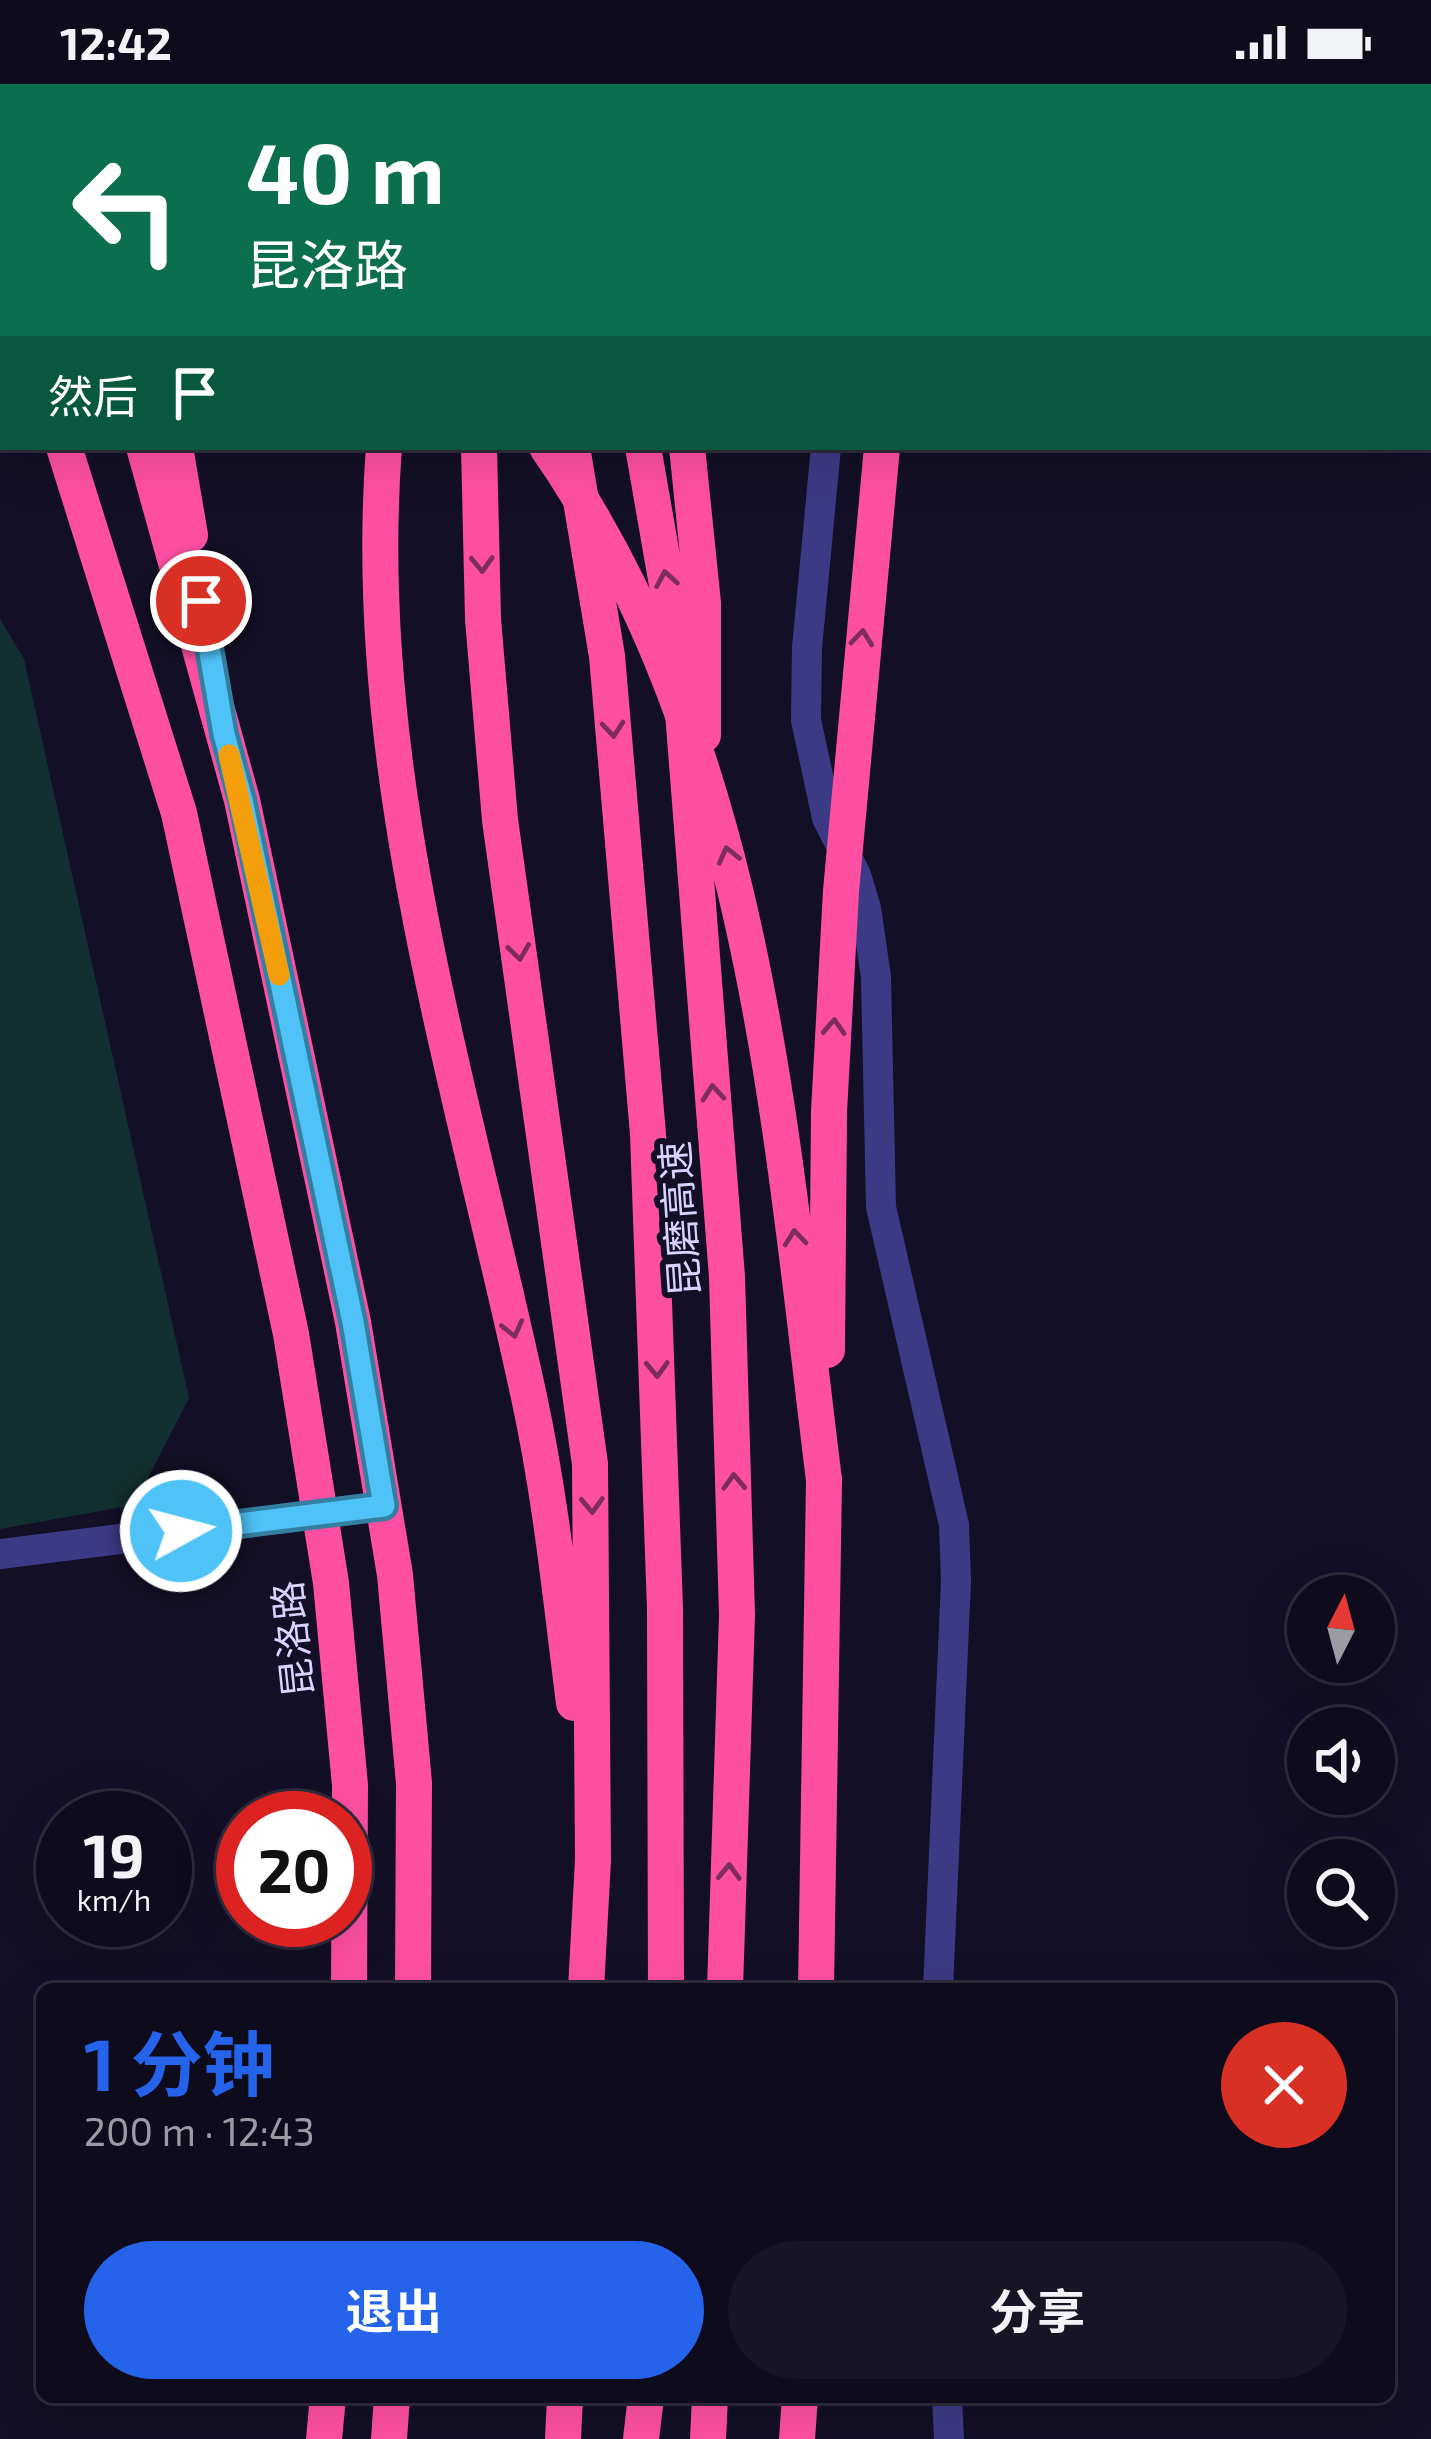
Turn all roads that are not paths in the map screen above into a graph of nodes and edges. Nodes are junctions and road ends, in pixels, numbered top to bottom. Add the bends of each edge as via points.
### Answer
1 (65, 450) edge
2 (145, 450) edge
3 (176, 450) edge
4 (384, 450) edge
5 (479, 450) edge
6 (549, 450) edge
7 (573, 450) edge
8 (644, 450) edge
9 (687, 450) edge
10 (826, 450) edge
11 (882, 450) edge
12 (224, 734) junction
13 (693, 846) junction
14 (367, 1406) junction
15 (304, 1418) junction
16 (824, 1480) junction
17 (384, 1506) junction
18 (319, 1514) junction
19 (0, 1554) edge
20 (593, 1860) junction
21 (349, 1983) edge
22 (413, 1983) edge
23 (586, 1983) edge
24 (667, 1983) edge
25 (725, 1983) edge
26 (816, 1983) edge
27 (938, 1983) edge
28 (328, 2403) edge
29 (392, 2403) edge
30 (565, 2403) edge
31 (645, 2403) edge
32 (710, 2403) edge
33 (799, 2403) edge
34 (947, 2403) edge
35 (325, 2439) edge
36 (389, 2439) edge
37 (563, 2439) edge
38 (641, 2439) edge
39 (708, 2439) edge
40 (796, 2439) edge
41 (949, 2439) edge

1 - 15 highway, 昆洛路 via 179,813
2 - 12 highway
3 - 12 highway
4 -> 20 highway via 392,738 446,1050 534,1422
5 -> 20 highway via 500,820 590,1464
16 -> 6 highway, bridge via 788,1168 724,838 622,574
7 -> 24 highway, 昆磨高速 via 607,656 648,1134 665,1609
13 -> 8 highway, 昆磨高速 via 677,648
9 - 13 highway via 706,663
10 - 27 street via 806,720 827,818 866,908 876,977 881,1207 954,1525
16 -> 11 highway, bridge via 841,891
12 - 14 highway
25 -> 13 highway, 昆磨高速 via 736,1548 728,1277
14 - 15 highway
14 - 17 highway
15 - 18 highway, 昆洛路
16 - 26 highway
17 - 18 street
17 - 22 highway via 415,1783
18 - 19 street
18 - 21 highway, 昆洛路 via 350,1785
20 - 23 highway
28 - 35 highway
29 - 36 highway
30 - 37 highway
31 - 38 highway
32 - 39 highway
33 - 40 highway
34 - 41 street

